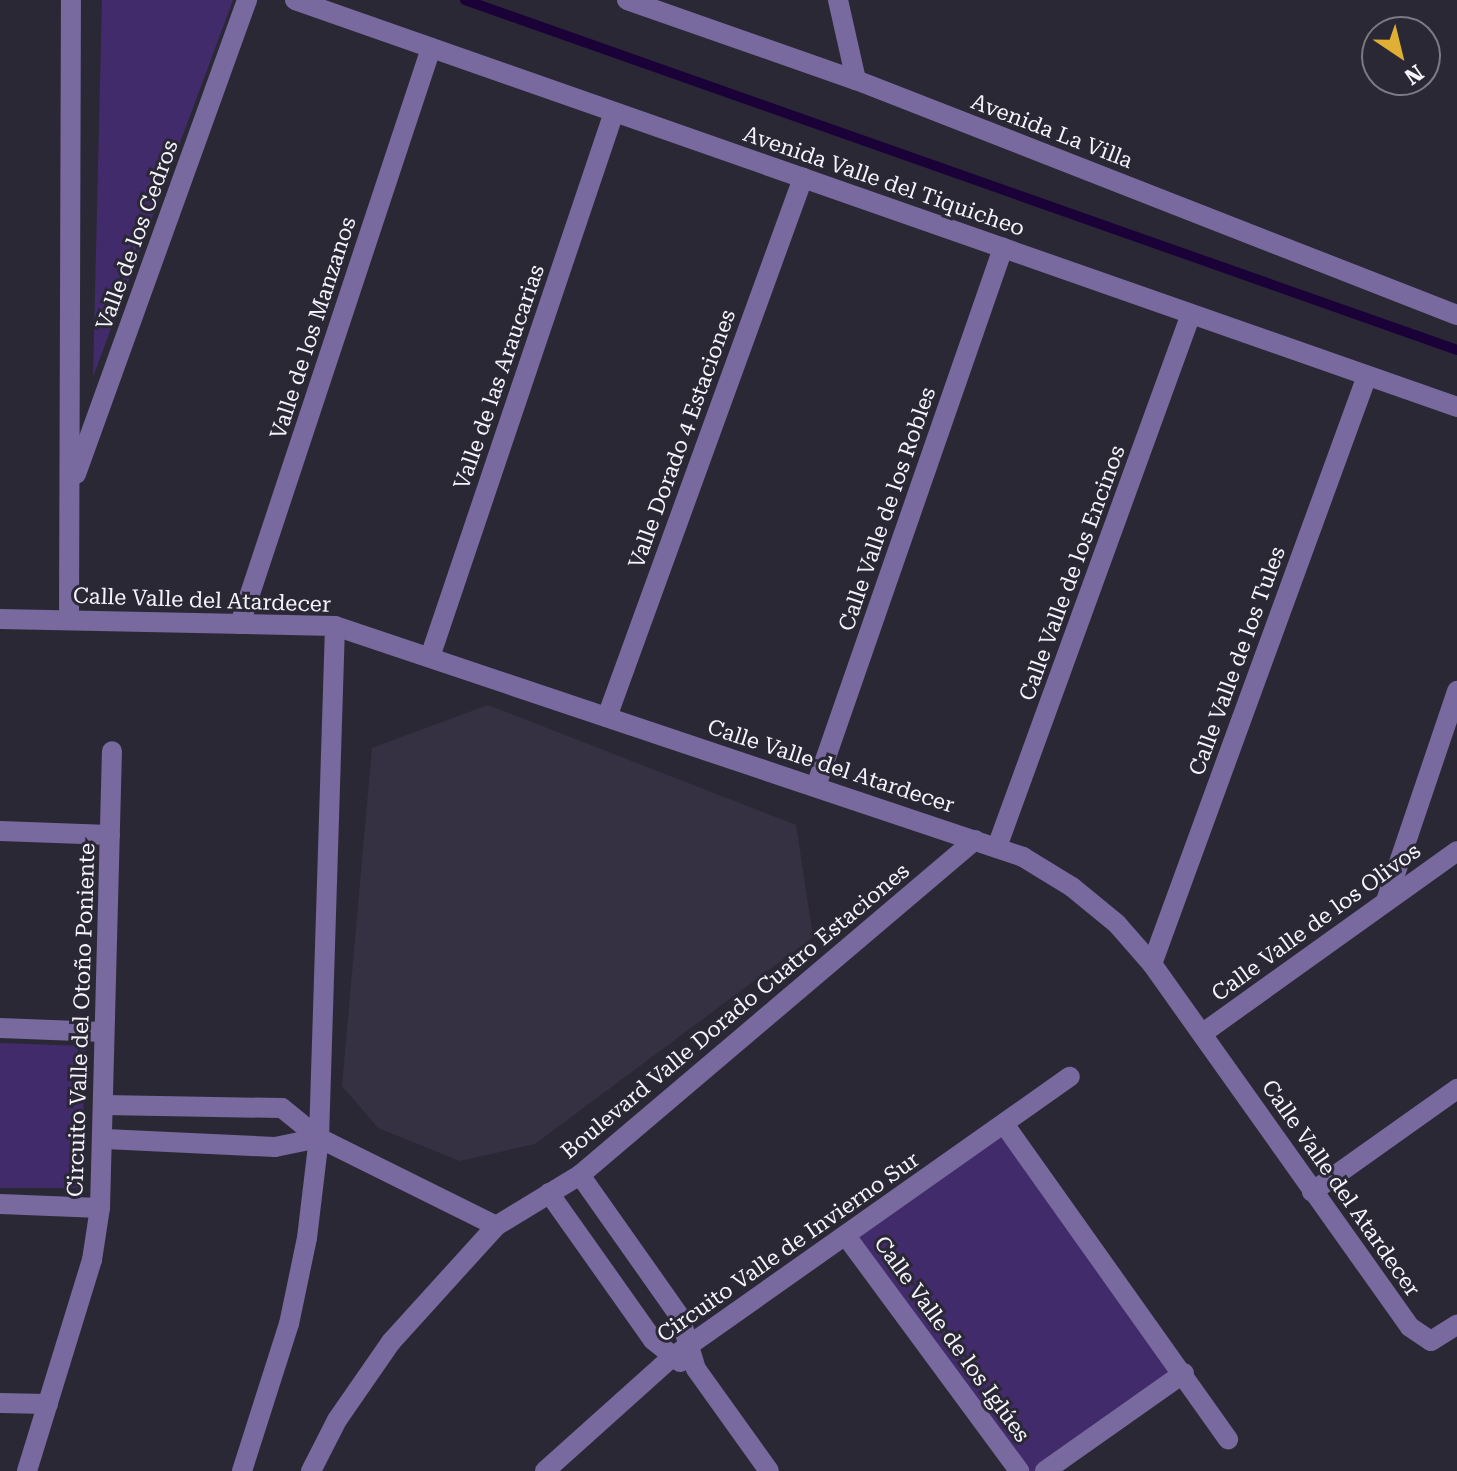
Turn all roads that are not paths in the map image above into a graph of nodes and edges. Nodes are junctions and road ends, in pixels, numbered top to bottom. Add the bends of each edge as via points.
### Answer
1 (71, 0) edge
2 (247, 0) edge
3 (295, 0) edge
4 (627, 0) edge
5 (838, 0) edge
6 (431, 48) junction
7 (856, 80) junction
8 (614, 112) junction
9 (803, 178) junction
10 (1003, 248) junction
11 (1191, 314) junction
12 (1457, 315) edge
13 (1367, 376) junction
14 (1457, 407) edge
15 (71, 487) junction
16 (0, 619) edge
17 (69, 620) junction
18 (240, 624) junction
19 (335, 626) junction
20 (430, 657) junction
21 (1457, 691) edge
22 (607, 717) junction
23 (112, 751) dead end
24 (816, 786) junction
25 (0, 831) edge
26 (110, 835) junction
27 (975, 840) junction
28 (997, 847) junction
29 (1457, 851) edge
30 (1386, 901) junction
31 (1152, 964) junction
32 (0, 1028) edge
33 (103, 1032) junction
34 (1203, 1033) junction
35 (1070, 1077) dead end
36 (1457, 1089) edge
37 (104, 1105) junction
38 (1004, 1124) junction
39 (319, 1138) junction
40 (105, 1139) junction
41 (580, 1175) junction
42 (1312, 1192) junction
43 (549, 1193) junction
44 (0, 1204) edge
45 (100, 1208) junction
46 (496, 1226) junction
47 (846, 1236) junction
48 (1457, 1325) edge
49 (690, 1345) junction
50 (671, 1358) junction
51 (696, 1369) junction
52 (1184, 1373) junction
53 (0, 1403) edge
54 (48, 1404) junction
55 (1228, 1439) dead end
56 (27, 1471) edge
57 (242, 1471) edge
58 (311, 1471) edge
59 (545, 1471) edge
60 (769, 1471) edge
61 (1019, 1471) edge
62 (1045, 1471) edge

1 - 15 street, Valle de los Cedros
2 - 15 street, Valle de los Cedros
3 - 6 street, Avenida Valle del Tiquicheo
4 - 7 street, Avenida La Villa
5 - 7 street
6 - 8 street, Avenida Valle del Tiquicheo
6 - 18 street, Valle de los Manzanos
7 - 12 street, Avenida La Villa
8 - 9 street, Avenida Valle del Tiquicheo
8 - 20 street, Valle de las Araucarias
9 - 10 street, Avenida Valle del Tiquicheo
9 - 22 street, Valle Dorado 4 Estaciones
10 - 11 street, Avenida Valle del Tiquicheo
10 - 24 street, Calle Valle de los Robles
11 - 13 street, Avenida Valle del Tiquicheo
11 - 28 street, Calle Valle de los Encinos
13 - 14 street, Avenida Valle del Tiquicheo
13 - 31 street, Calle Valle de los Tules
15 - 17 street, Valle de los Cedros
16 - 17 street, Calle Valle del Atardecer
17 - 18 street, Calle Valle del Atardecer
18 - 19 street, Calle Valle del Atardecer
19 - 20 street, Calle Valle del Atardecer
19 - 39 street
20 - 22 street, Calle Valle del Atardecer
21 - 30 street
22 - 24 street, Calle Valle del Atardecer
23 - 26 street, Circuito Valle del Otoño Poniente
24 - 27 street, Calle Valle del Atardecer
25 - 26 street
26 - 33 street, Circuito Valle del Otoño Poniente
27 - 28 street, Calle Valle del Atardecer
27 - 41 street, Boulevard Valle Dorado Cuatro Estaciones
28 - 31 street, Calle Valle del Atardecer via 1072,887 1117,924
29 - 30 street, Calle Valle de los Olivos
30 - 34 street, Calle Valle de los Olivos
31 - 34 street, Calle Valle del Atardecer
32 - 33 street
33 - 37 street, Circuito Valle del Otoño Poniente
34 - 42 street, Calle Valle del Atardecer
35 - 38 street, Circuito Valle de Invierno Sur
36 - 42 street
37 - 39 street via 282,1108
37 - 40 street, Circuito Valle del Otoño Poniente
38 - 47 street, Circuito Valle de Invierno Sur
38 - 52 street
39 - 40 street via 275,1147
39 - 46 street
39 - 57 street via 307,1238 289,1324
40 - 45 street, Circuito Valle del Otoño Poniente
41 - 43 street, Boulevard Valle Dorado Cuatro Estaciones
41 - 49 street via 680,1317
42 - 48 street, Calle Valle del Atardecer via 1410,1327 1431,1341
43 - 46 street, Boulevard Valle Dorado Cuatro Estaciones
43 - 50 street
44 - 45 street
45 - 54 street, Circuito Valle del Otoño Poniente via 92,1260
46 - 58 street, Boulevard Valle Dorado Cuatro Estaciones via 391,1342 337,1420
47 - 49 street, Circuito Valle de Invierno Sur
47 - 61 street, Calle Valle de los Iglúes
49 - 50 street, Circuito Valle de Invierno Sur
49 - 51 street
50 - 51 street
50 - 59 street, Circuito Valle de Invierno Sur
51 - 60 street
52 - 55 street
52 - 62 street
53 - 54 street
54 - 56 street, Circuito Valle del Otoño Poniente

